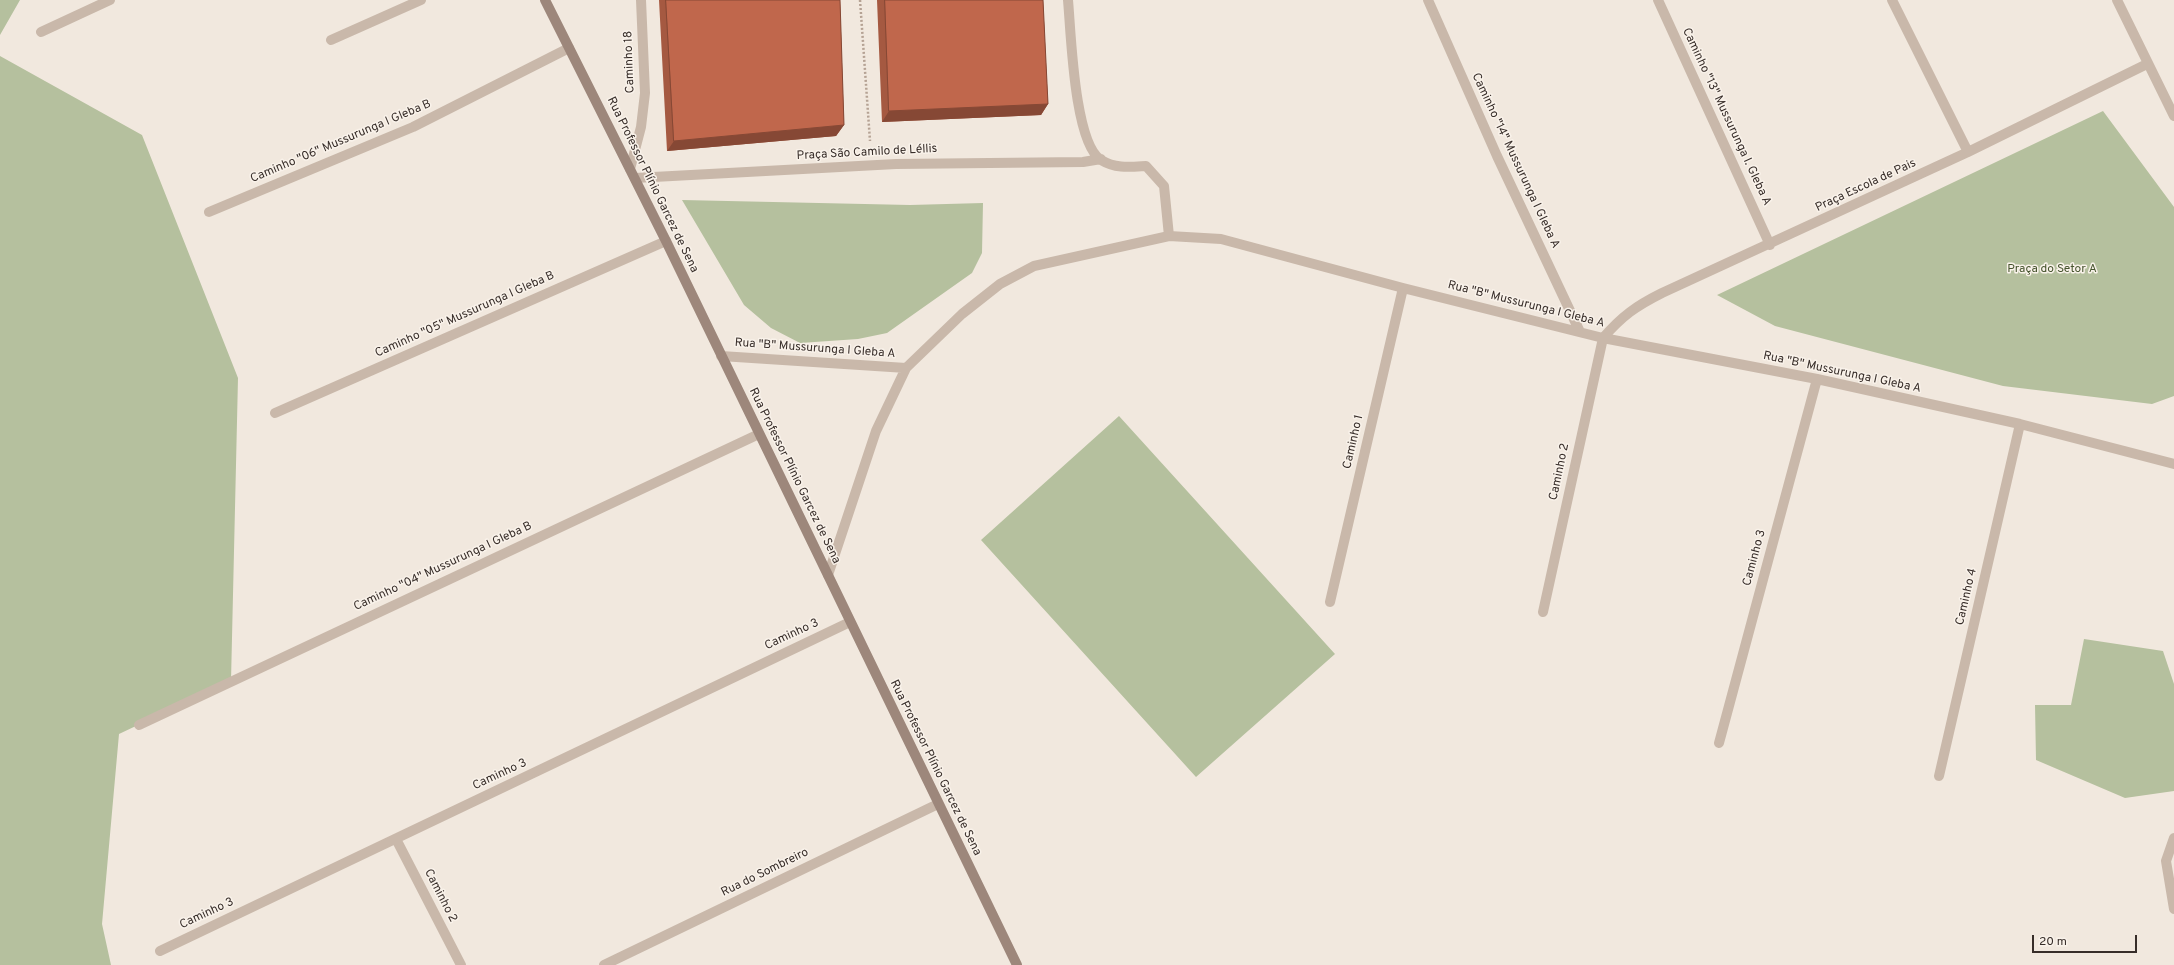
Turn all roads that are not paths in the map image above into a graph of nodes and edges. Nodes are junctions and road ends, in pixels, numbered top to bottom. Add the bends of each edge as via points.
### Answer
1 (110, 0) edge
2 (421, 0) edge
3 (545, 0) edge
4 (640, 0) edge
5 (1068, 0) edge
6 (1428, 0) edge
7 (1658, 0) edge
8 (1892, 0) edge
9 (2117, 0) edge
10 (41, 32) dead end
11 (331, 40) dead end
12 (568, 48) junction
13 (2147, 64) junction
14 (2174, 116) edge
15 (1968, 152) junction
16 (1101, 160) junction
17 (633, 174) junction
18 (208, 212) dead end
19 (1169, 236) junction
20 (666, 241) junction
21 (1770, 245) junction
22 (1404, 288) junction
23 (1580, 332) junction
24 (1603, 338) junction
25 (721, 356) junction
26 (906, 368) junction
27 (1817, 379) junction
28 (275, 413) dead end
29 (2020, 424) junction
30 (759, 434) junction
31 (2172, 462) edge
32 (828, 575) junction
33 (1330, 602) dead end
34 (1543, 612) dead end
35 (850, 622) junction
36 (139, 725) dead end
37 (1719, 743) dead end
38 (1939, 776) dead end
39 (938, 804) junction
40 (2174, 838) edge
41 (396, 839) junction
42 (2174, 909) edge
43 (160, 951) dead end
44 (462, 965) edge
45 (604, 965) edge
46 (1016, 965) edge

1 - 10 street
2 - 11 street
3 - 12 main road, Rua Professor Plínio Garcez de Sena
4 - 17 street, Caminho 18 via 645,93
5 - 16 street via 1078,106 1093,152
6 - 23 street, Caminho "14" Mussurunga I Gleba A via 1497,156
7 - 21 street, Caminho "13" Mussurunga I. Gleba A
8 - 15 street
9 - 13 street
12 - 17 main road, Rua Professor Plínio Garcez de Sena
12 - 18 street, Caminho "06" Mussurunga I Gleba B via 413,127
13 - 14 street
13 - 15 street, Praça Escola de Pais
15 - 21 street, Praça Escola de Pais
16 - 17 street, Praça São Camilo de Léllis via 952,162
16 - 19 street via 1121,168 1146,166 1164,186
17 - 20 main road, Rua Professor Plínio Garcez de Sena
19 - 22 street, Rua "B" Mussurunga I Gleba A via 1221,239
19 - 26 street, Rua "B" Mussurunga I Gleba A via 1034,266 1000,284 962,314
20 - 25 main road, Rua Professor Plínio Garcez de Sena
20 - 28 street, Caminho "05" Mussurunga I Gleba B
21 - 24 street, Praça Escola de Pais via 1639,305 1619,319
22 - 23 street, Rua "B" Mussurunga I Gleba A
22 - 33 street, Caminho 1
23 - 24 street, Rua "B" Mussurunga I Gleba A
24 - 27 street, Rua "B" Mussurunga I Gleba A
24 - 34 street, Caminho 2
25 - 26 street, Rua "B" Mussurunga I Gleba A
25 - 30 main road, Rua Professor Plínio Garcez de Sena
26 - 32 street, Rua "B" Mussurunga I Gleba A via 876,431
27 - 29 street, Rua "B" Mussurunga I Gleba A
27 - 37 street, Caminho 3
29 - 31 street, Rua "B" Mussurunga I Gleba A
29 - 38 street, Caminho 4
30 - 32 main road, Rua Professor Plínio Garcez de Sena
30 - 36 street, Caminho "04" Mussurunga I Gleba B
32 - 35 main road, Rua Professor Plínio Garcez de Sena
35 - 39 main road, Rua Professor Plínio Garcez de Sena
35 - 41 street, Caminho 3
39 - 45 street, Rua do Sombreiro
39 - 46 main road, Rua Professor Plínio Garcez de Sena
40 - 42 street via 2166,861
41 - 43 street, Caminho 3
41 - 44 street, Caminho 2

